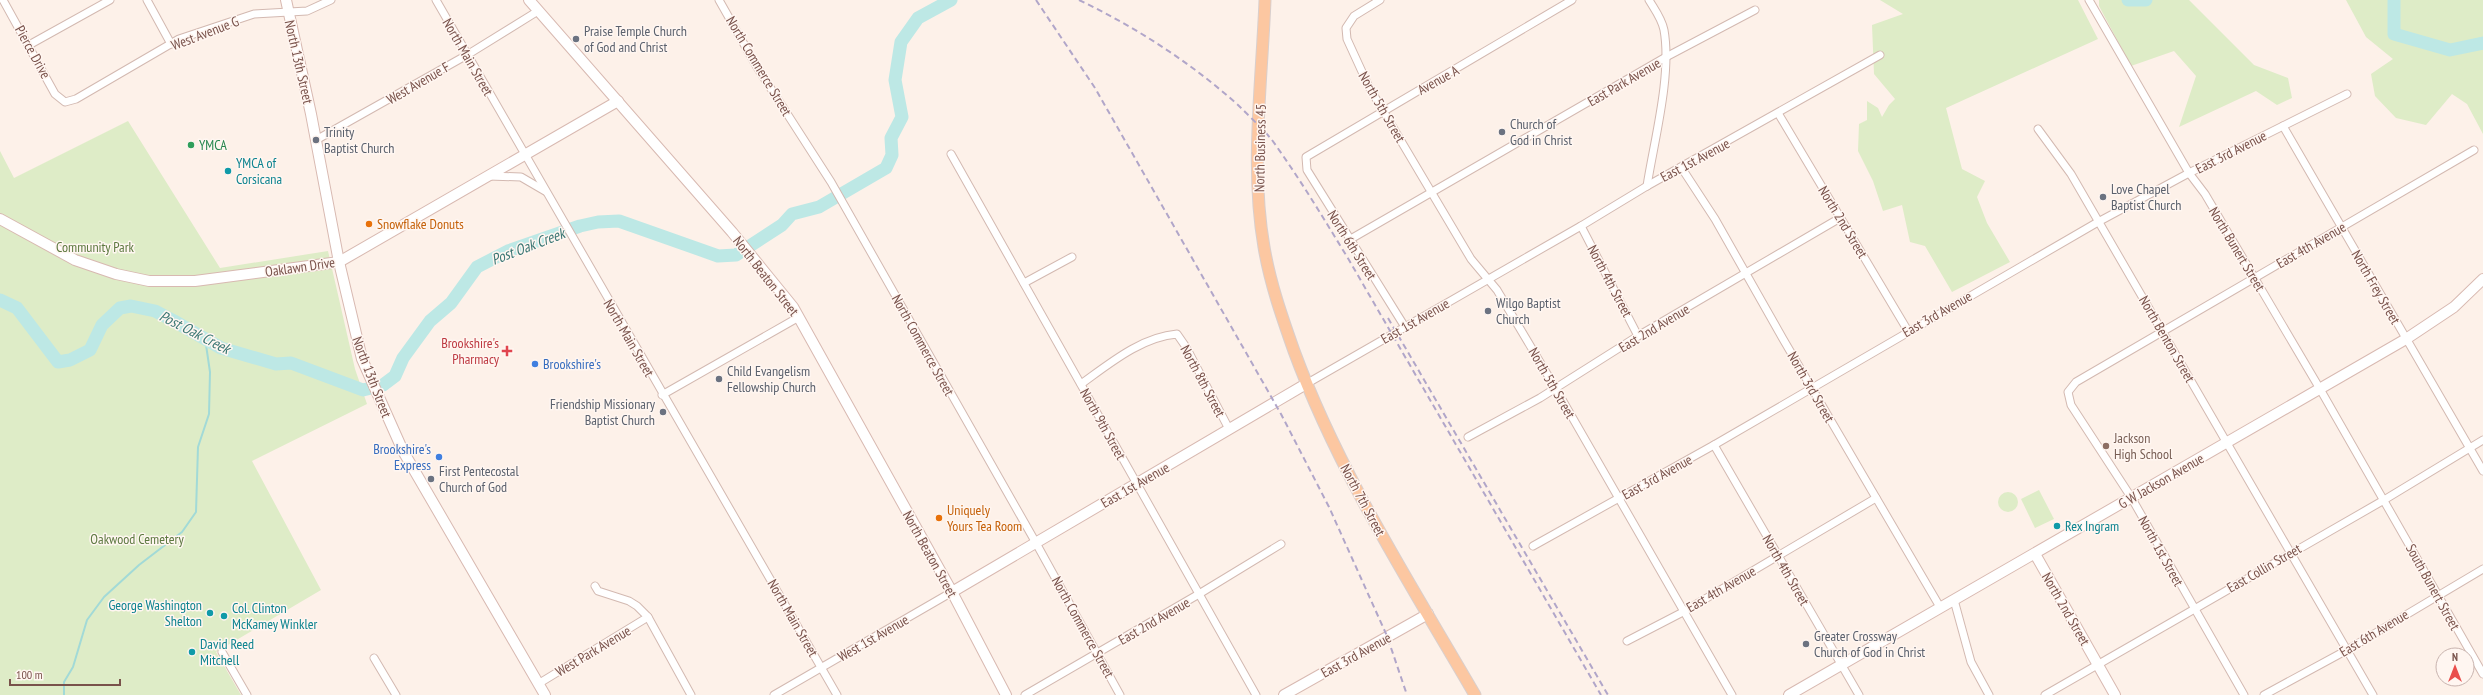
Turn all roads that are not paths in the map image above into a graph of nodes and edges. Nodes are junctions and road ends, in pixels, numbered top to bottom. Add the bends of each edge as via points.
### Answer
1 (3, 0) edge
2 (110, 0) edge
3 (147, 0) edge
4 (286, 0) edge
5 (331, 0) edge
6 (436, 0) edge
7 (529, 0) edge
8 (719, 0) edge
9 (1266, 0) edge
10 (1380, 0) edge
11 (1572, 0) edge
12 (1649, 0) edge
13 (2089, 0) edge
14 (1755, 10) dead end
15 (538, 11) junction
16 (288, 12) junction
17 (171, 44) junction
18 (29, 45) junction
19 (467, 55) junction
20 (1880, 55) dead end
21 (1666, 58) junction
22 (2347, 94) dead end
23 (618, 101) junction
24 (65, 102) joint
25 (1383, 110) junction
26 (1778, 113) junction
27 (2283, 126) junction
28 (2038, 129) dead end
29 (316, 140) junction
30 (2474, 150) dead end
31 (951, 154) dead end
32 (526, 155) junction
33 (1305, 160) joint
34 (1681, 167) junction
35 (2188, 173) junction
36 (487, 176) junction
37 (1647, 186) junction
38 (545, 191) junction
39 (1433, 192) junction
40 (1840, 218) junction
41 (0, 219) edge
42 (2098, 222) junction
43 (1581, 226) junction
44 (2342, 228) junction
45 (1349, 240) junction
46 (1072, 257) dead end
47 (339, 262) junction
48 (1746, 274) junction
49 (2255, 278) junction
50 (2483, 278) edge
51 (1488, 280) junction
52 (1024, 284) junction
53 (1274, 294) joint
54 (799, 317) junction
55 (1405, 327) junction
56 (1908, 330) junction
57 (2163, 332) junction
58 (1638, 336) junction
59 (2406, 339) junction
60 (1081, 384) junction
61 (1306, 384) junction
62 (1811, 388) junction
63 (2320, 388) junction
64 (1556, 389) junction
65 (2068, 392) joint
66 (662, 395) junction
67 (1229, 429) junction
68 (1468, 437) dead end
69 (2483, 440) edge
70 (2228, 442) junction
71 (1714, 445) junction
72 (2469, 448) junction
73 (2483, 471) edge
74 (1137, 483) junction
75 (2131, 497) junction
76 (1618, 498) junction
77 (1876, 498) junction
78 (2384, 500) junction
79 (1036, 542) junction
80 (1281, 544) dead end
81 (1533, 546) dead end
82 (2291, 553) junction
83 (2035, 554) junction
84 (1778, 556) junction
85 (2483, 569) edge
86 (596, 586) dead end
87 (952, 592) junction
88 (1199, 594) junction
89 (2437, 596) junction
90 (1954, 600) junction
91 (1940, 607) junction
92 (2194, 608) junction
93 (1683, 612) junction
94 (1428, 614) junction
95 (648, 618) junction
96 (1627, 641) dead end
97 (2347, 650) junction
98 (222, 652) dead end
99 (1098, 654) junction
100 (374, 658) dead end
101 (2098, 664) junction
102 (1841, 665) junction
103 (821, 668) junction
104 (2483, 674) edge
105 (538, 684) junction
106 (247, 695) edge
107 (396, 695) edge
108 (545, 695) edge
109 (691, 695) edge
110 (774, 695) edge
111 (837, 695) edge
112 (1006, 695) edge
113 (1025, 695) edge
114 (1120, 695) edge
115 (1256, 695) edge
116 (1284, 695) edge
117 (1475, 695) edge
118 (1732, 695) edge
119 (1788, 695) edge
120 (1859, 695) edge
121 (1989, 695) edge
122 (2045, 695) edge
123 (2115, 695) edge
124 (2244, 695) edge
125 (2264, 695) edge
126 (2373, 695) edge

1 - 18 street, Pierce Drive
2 - 18 street
3 - 17 street
4 - 16 street, North 13th Street
5 - 16 street, West Avenue G via 307,11
6 - 19 street, North Main Street
7 - 15 street, North Beaton Street
8 - 79 street, North Commerce Street via 757,67 831,182
9 - 53 main road, North Business 45 via 1259,205
10 - 25 street, North 5th Street via 1354,16 1346,31 1351,51
11 - 25 street, Avenue A via 1480,56
12 - 21 street via 1664,30
13 - 35 street, North Bunert Street
14 - 21 street, East Park Avenue
15 - 19 street, West Avenue F
15 - 23 street, North Beaton Street
16 - 17 street, West Avenue G via 254,14 197,32
16 - 29 street, North 13th Street
17 - 24 street, West Avenue G via 76,99
18 - 24 street, Pierce Drive via 56,94
19 - 29 street, West Avenue F
19 - 32 street, North Main Street
20 - 26 street, East 1st Avenue
21 - 37 street
21 - 39 street, East Park Avenue
22 - 27 street, East 3rd Avenue
23 - 32 street, Oaklawn Drive
23 - 54 street, North Beaton Street via 769,276
25 - 33 street, Avenue A via 1313,152
25 - 39 street, North 5th Street
26 - 34 street, East 1st Avenue
26 - 40 street, North 2nd Street
27 - 35 street, East 3rd Avenue
27 - 44 street, North Frey Street
28 - 42 street, North Benton Street via 2071,174
29 - 47 street, North 13th Street
30 - 44 street, East 4th Avenue
31 - 52 street, North 9th Street
32 - 36 street, Oaklawn Drive
32 - 38 street, North Main Street
33 - 45 street, North 6th Street via 1307,170
34 - 37 street, East 1st Avenue
34 - 48 street, North 3rd Street via 1716,219
35 - 42 street, East 3rd Avenue
35 - 49 street, North Bunert Street via 2205,194
36 - 38 street via 522,178
36 - 47 street, Oaklawn Drive
37 - 43 street, East 1st Avenue
38 - 66 street, North Main Street
39 - 45 street, East Park Avenue
39 - 51 street, North 5th Street via 1471,259
40 - 48 street, East 2nd Avenue
40 - 56 street, North 2nd Street
41 - 47 street, Oaklawn Drive via 75,260 116,274 149,281 196,281
42 - 56 street, East 3rd Avenue
42 - 57 street, North Benton Street
43 - 51 street, East 1st Avenue
43 - 58 street, North 4th Street
44 - 49 street, East 4th Avenue
44 - 59 street, North Frey Street
45 - 55 street, North 6th Street
46 - 52 street
47 - 105 street, North 13th Street via 362,359 403,451
48 - 58 street, East 2nd Avenue
48 - 62 street, North 3rd Street
49 - 57 street, East 4th Avenue
49 - 63 street, North Bunert Street
50 - 59 street, G W Jackson Avenue via 2454,307
51 - 55 street, East 1st Avenue
51 - 64 street, North 5th Street via 1497,290
52 - 60 street, North 9th Street
53 - 61 main road, North 7th Street
54 - 66 street
54 - 87 street, North Beaton Street
55 - 61 street, East 1st Avenue
56 - 62 street, East 3rd Avenue
57 - 65 street, East 4th Avenue via 2076,382
57 - 70 street, North Benton Street
58 - 64 street, East 2nd Avenue
59 - 63 street, G W Jackson Avenue
59 - 72 street, North Frey Street
60 - 67 street, North 8th Street via 1120,356 1162,335 1177,334
60 - 74 street, North 9th Street
61 - 67 street, East 1st Avenue
61 - 94 main road, North 7th Street via 1362,500
62 - 71 street, East 3rd Avenue
62 - 77 street, North 3rd Street
63 - 70 street, G W Jackson Avenue
63 - 78 street, North Bunert Street
64 - 68 street, East 2nd Avenue
64 - 76 street, North 5th Street
65 - 75 street, North 1st Street via 2071,405
66 - 103 street, North Main Street
67 - 74 street, East 1st Avenue
69 - 72 street, East Collin Street
70 - 75 street, G W Jackson Avenue
70 - 82 street, North Benton Street
71 - 76 street, East 3rd Avenue
71 - 84 street, North 4th Street
72 - 73 street, North Frey Street
72 - 78 street, East Collin Street
74 - 79 street, East 1st Avenue
74 - 88 street, North 9th Street
75 - 83 street, G W Jackson Avenue
75 - 92 street, North 1st Street
76 - 81 street, East 3rd Avenue via 1577,524
76 - 93 street, North 5th Street
77 - 84 street, East 4th Avenue
77 - 91 street, North 3rd Street
78 - 82 street, East Collin Street
78 - 89 street, South Bunert Street
79 - 87 street, East 1st Avenue
79 - 99 street, North Commerce Street
80 - 88 street, East 2nd Avenue
82 - 92 street, East Collin Street
82 - 97 street, North Benton Street
83 - 90 street, G W Jackson Avenue
83 - 101 street, North 2nd Street
84 - 93 street, East 4th Avenue
84 - 102 street, North 4th Street
85 - 89 street, East 6th Avenue
86 - 95 street via 598,591 637,606
87 - 103 street, West 1st Avenue
87 - 112 street, North Beaton Street
88 - 99 street, East 2nd Avenue
88 - 115 street, North 9th Street
89 - 97 street, East 6th Avenue
89 - 104 street, South Bunert Street
90 - 91 street, G W Jackson Avenue
90 - 121 street via 1971,662
91 - 102 street, G W Jackson Avenue
92 - 101 street, East Collin Street
92 - 124 street, North 1st Street
93 - 96 street, East 4th Avenue
93 - 118 street, North 5th Street
94 - 116 street, East 3rd Avenue
94 - 117 main road, North 7th Street
95 - 105 street, West Park Avenue
95 - 109 street
97 - 125 street, East 6th Avenue
97 - 126 street, North Benton Street
98 - 106 street
99 - 113 street, East 2nd Avenue
99 - 114 street, North Commerce Street
100 - 107 street
101 - 122 street, East Collin Street
101 - 123 street, North 2nd Street
102 - 119 street, G W Jackson Avenue
102 - 120 street, North 4th Street
103 - 110 street, West 1st Avenue
103 - 111 street, North Main Street
105 - 108 street, North 13th Street

